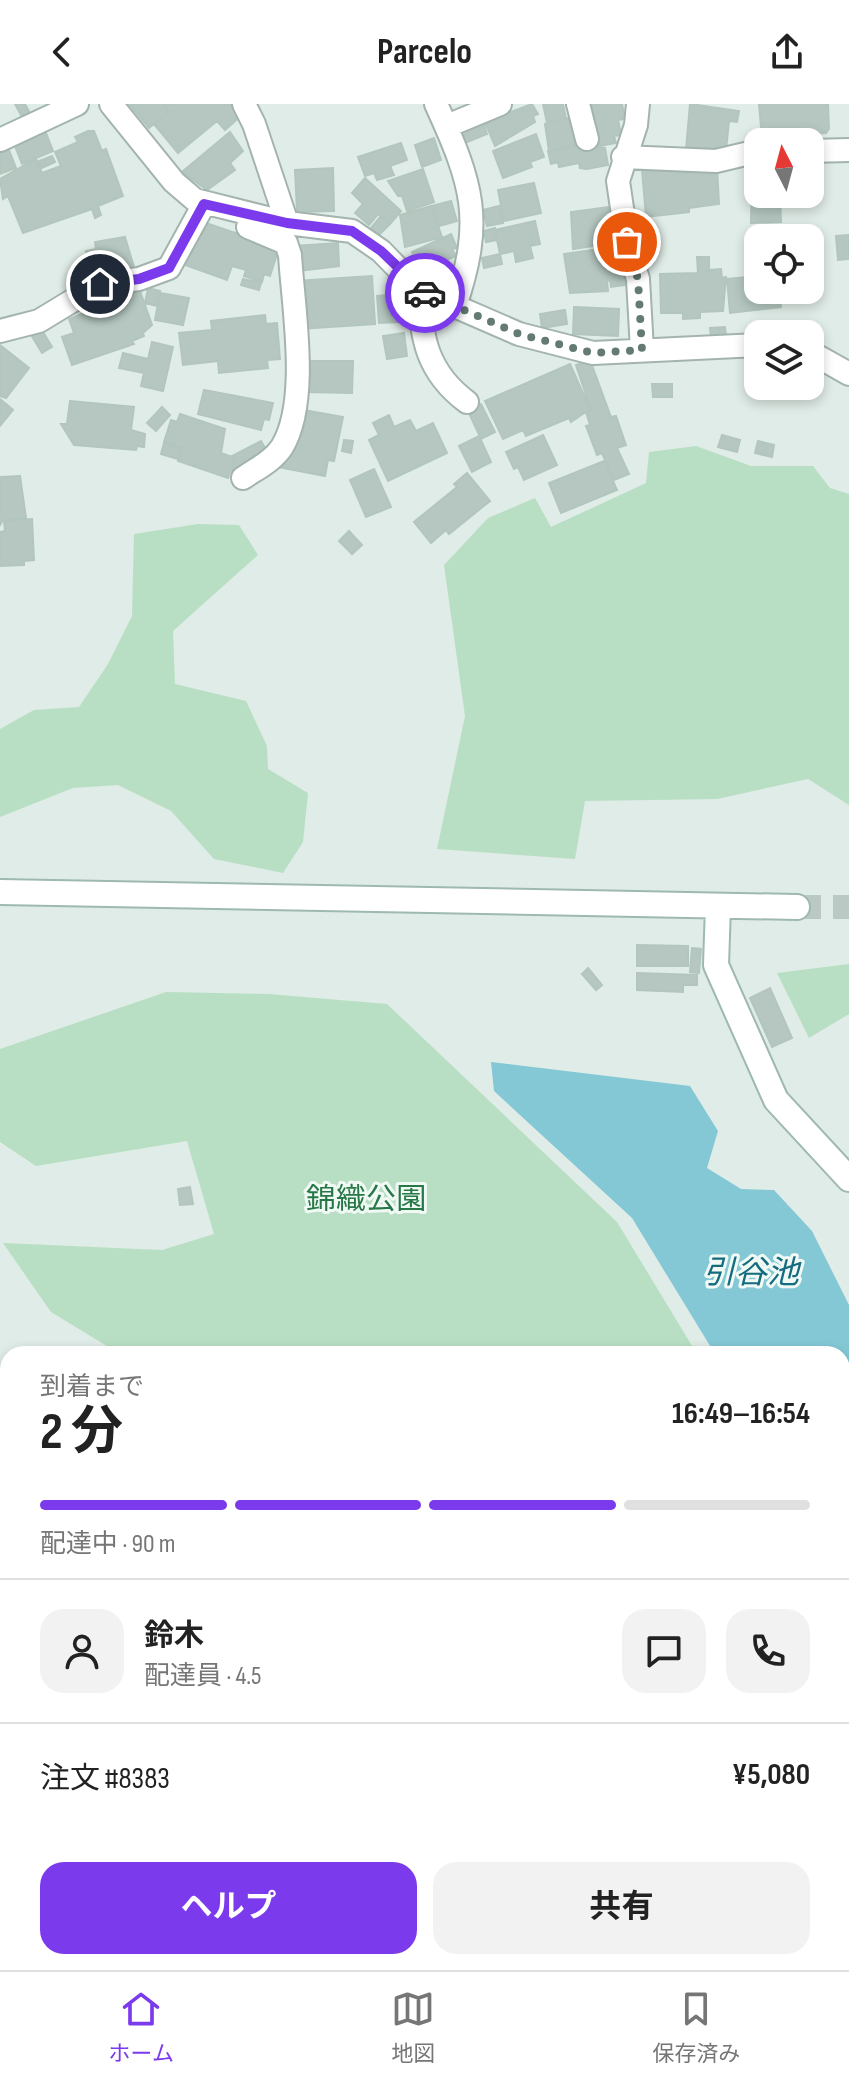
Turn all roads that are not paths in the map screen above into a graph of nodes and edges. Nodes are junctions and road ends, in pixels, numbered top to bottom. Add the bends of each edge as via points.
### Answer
1 (77, 104) edge
2 (111, 104) edge
3 (244, 104) edge
4 (436, 104) edge
5 (500, 104) edge
6 (578, 104) edge
7 (638, 104) edge
8 (447, 126) junction
9 (587, 139) dead end
10 (0, 140) edge
11 (849, 150) edge
12 (824, 151) edge
13 (744, 154) edge
14 (623, 157) junction
15 (204, 204) junction
16 (287, 223) junction
17 (420, 291) junction
18 (455, 306) junction
19 (0, 331) edge
20 (744, 346) edge
21 (642, 350) junction
22 (824, 360) edge
23 (849, 374) edge
24 (467, 402) dead end
25 (243, 478) dead end
26 (0, 892) edge
27 (718, 906) junction
28 (797, 907) tunnel mouth
29 (849, 1179) edge

1 - 10 street
2 - 15 street via 174,182
3 - 16 street
4 - 8 street
5 - 8 street
6 - 9 street
7 - 14 street
8 - 18 street via 465,171 473,235
11 - 12 street
13 - 14 street via 716,161
14 - 21 street via 618,181 638,279
15 - 16 street
15 - 19 street via 169,268 100,284 39,321
15 - 25 street via 217,216 286,243 290,255 295,405 282,447
16 - 17 street via 352,231 381,251
17 - 18 street
17 - 24 street via 426,353 449,389
18 - 21 street via 519,334 593,353
20 - 21 street
22 - 23 street
26 - 27 street
27 - 28 street
27 - 29 street via 716,965 776,1100

